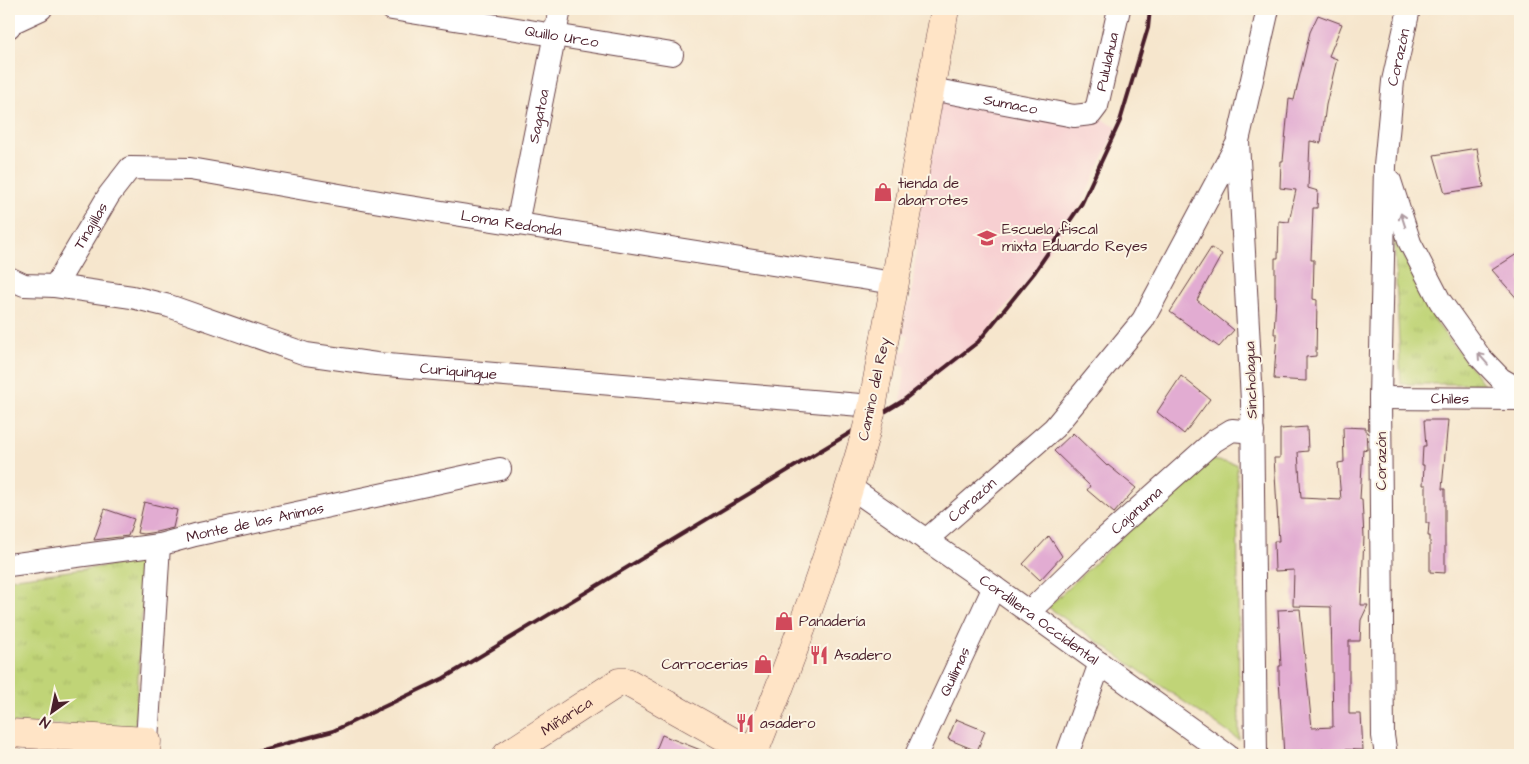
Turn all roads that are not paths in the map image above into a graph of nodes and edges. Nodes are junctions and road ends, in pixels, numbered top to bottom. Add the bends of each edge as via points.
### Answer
1 (40, 9) edge
2 (392, 9) edge
3 (560, 9) edge
4 (945, 9) edge
5 (1119, 9) edge
6 (1268, 9) edge
7 (1409, 9) edge
8 (9, 27) edge
9 (556, 35) junction
10 (672, 54) dead end
11 (931, 89) junction
12 (1091, 114) joint
13 (1238, 141) junction
14 (1385, 166) junction
15 (130, 168) joint
16 (517, 224) junction
17 (9, 278) edge
18 (894, 283) junction
19 (55, 286) junction
20 (1520, 390) edge
21 (1380, 398) junction
22 (1520, 399) edge
23 (869, 418) junction
24 (1253, 432) junction
25 (500, 469) dead end
26 (850, 487) junction
27 (926, 540) junction
28 (159, 545) junction
29 (9, 565) edge
30 (994, 587) junction
31 (1029, 612) junction
32 (1100, 663) junction
33 (9, 732) edge
34 (147, 748) edge
35 (755, 754) edge
36 (507, 755) edge
37 (916, 755) edge
38 (1067, 755) edge
39 (1227, 755) edge
40 (1256, 755) edge
41 (1386, 755) edge

1 - 8 street
2 - 9 street, Quillo Urco
3 - 9 street, Sagatoa
4 - 11 street, Camino del Rey
5 - 12 street, Pululahua via 1098,106
6 - 13 street, Sincholagua
7 - 14 street, Corazón via 1393,81
9 - 10 street, Quillo Urco
9 - 16 street, Sagatoa
11 - 12 street, Sumaco via 1074,116
11 - 18 street, Camino del Rey
13 - 24 street, Sincholagua
13 - 27 street, Corazón via 1143,320 1054,428
20 -> 14 street, Corazón via 1501,379 1475,350 1440,301 1410,243
14 - 21 street, Corazón
15 - 16 street, Loma Redonda via 190,170
15 - 19 street, Tinajillas via 109,194
16 - 18 street, Loma Redonda
17 - 19 street, Curiquingue via 24,285
18 - 23 street, Camino del Rey
19 - 23 street, Curiquingue via 169,306 306,354
21 - 22 street, Chiles
21 - 41 street, Corazón via 1383,736
23 - 26 street, Camino del Rey
24 - 31 street, Cajanuma via 1232,430 1214,441 1103,540
24 - 40 street, Sincholagua
25 - 28 street, Monte de las Animas
26 - 27 street, Cordillera Occidental
26 - 35 street, Camino del Rey
27 - 30 street, Cordillera Occidental
28 - 29 street, Monte de las Animas
28 - 34 street
30 - 31 street, Cordillera Occidental
30 - 37 street, Quilimas
31 - 32 street, Cordillera Occidental
32 - 38 street
32 - 39 street, Cordillera Occidental
33 - 34 street
35 - 36 street, Miñarica via 627,682 619,682

